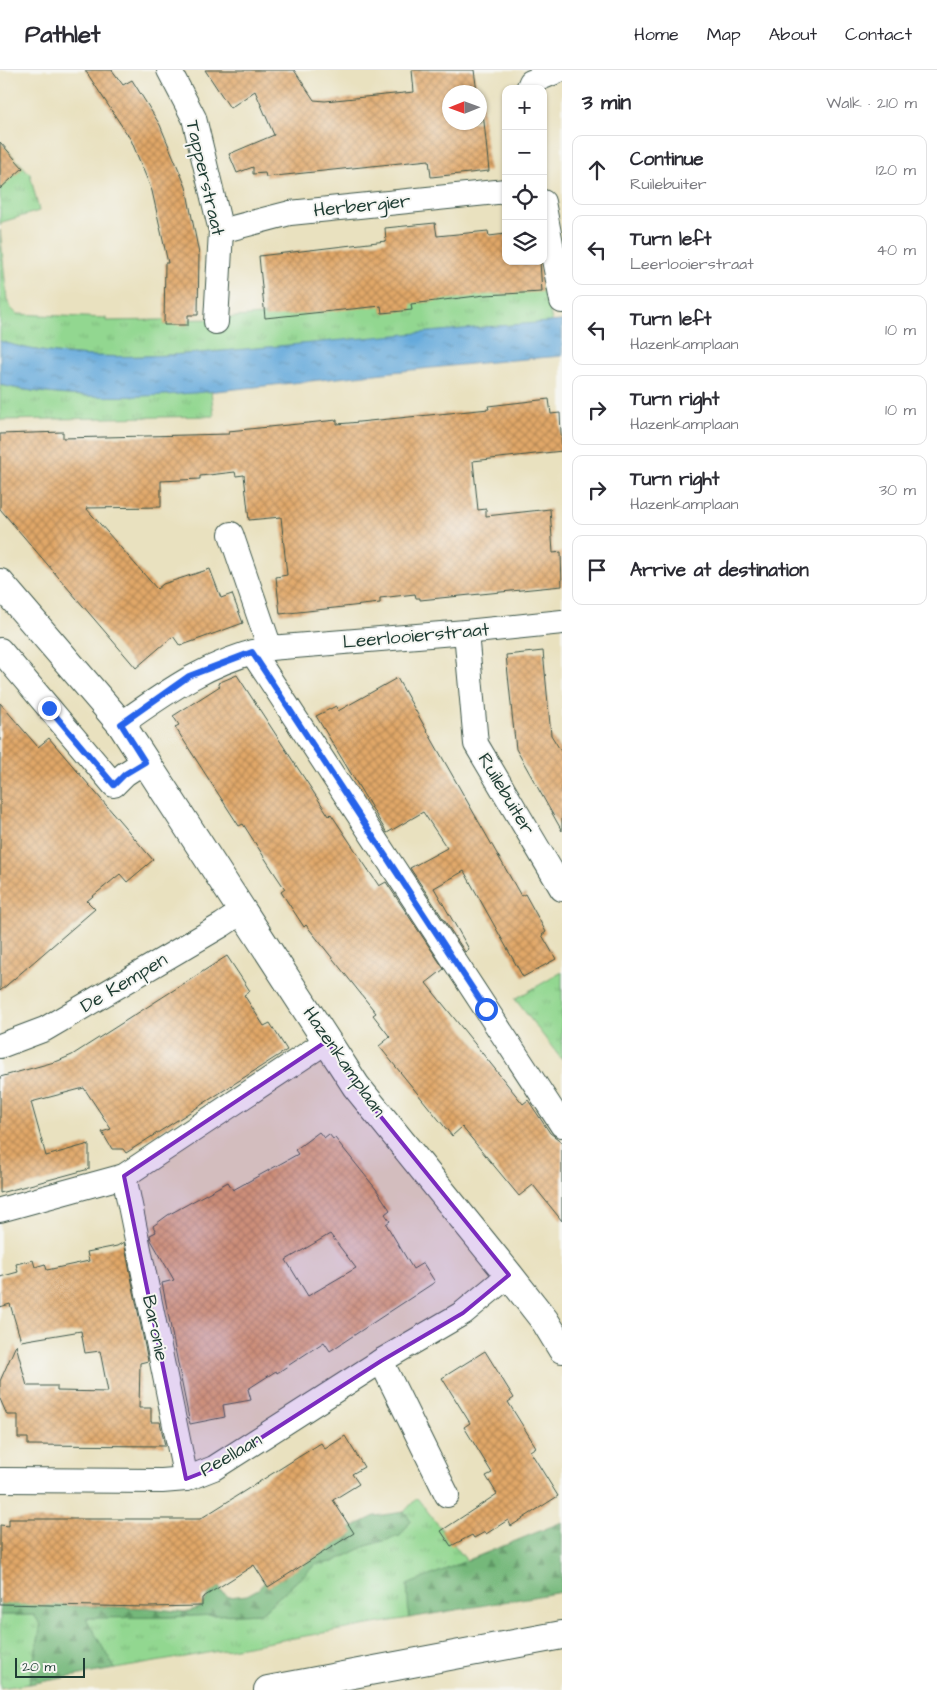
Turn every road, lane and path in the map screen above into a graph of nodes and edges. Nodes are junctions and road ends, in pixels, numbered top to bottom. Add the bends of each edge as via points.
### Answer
1 (169, 70) edge
2 (560, 70) edge
3 (530, 85) edge
4 (502, 191) edge
5 (546, 220) edge
6 (220, 231) junction
7 (562, 301) edge
8 (216, 322) dead end
9 (231, 534) dead end
10 (0, 583) edge
11 (562, 622) edge
12 (466, 632) junction
13 (0, 650) edge
14 (261, 650) junction
15 (121, 724) junction
16 (145, 762) junction
17 (562, 889) edge
18 (242, 911) junction
19 (327, 1041) junction
20 (0, 1046) edge
21 (562, 1125) edge
22 (124, 1176) junction
23 (0, 1210) edge
24 (509, 1275) junction
25 (562, 1349) edge
26 (381, 1361) junction
27 (186, 1479) junction
28 (0, 1480) edge
29 (447, 1494) dead end
30 (562, 1635) edge
31 (268, 1690) edge

1 - 6 street, Tapperstraat via 194,118
2 - 3 street
4 - 6 street, Herbergier via 290,213
5 - 7 street
6 - 8 street, Tapperstraat
9 - 14 street
10 - 15 street, Hazenkamplaan
11 - 12 street, Leerlooierstraat
12 - 14 street, Leerlooierstraat
12 - 17 street, Ruilebuiter via 476,744
13 - 16 street via 114,785
14 - 15 street, Leerlooierstraat via 189,676
14 - 21 street
15 - 16 street, Hazenkamplaan
16 - 18 street, Hazenkamplaan
18 - 19 street, Hazenkamplaan
18 - 20 street, De Kempen via 46,1029
19 - 22 street
19 - 24 street, Hazenkamplaan via 356,1086
22 - 23 street
22 - 27 street, Baronie
24 - 25 street, Hazenkamplaan via 545,1320
24 - 26 street, Peellaan via 463,1313
26 - 27 street, Peellaan via 214,1468
26 - 29 street
27 - 28 street, Peellaan
30 - 31 street

